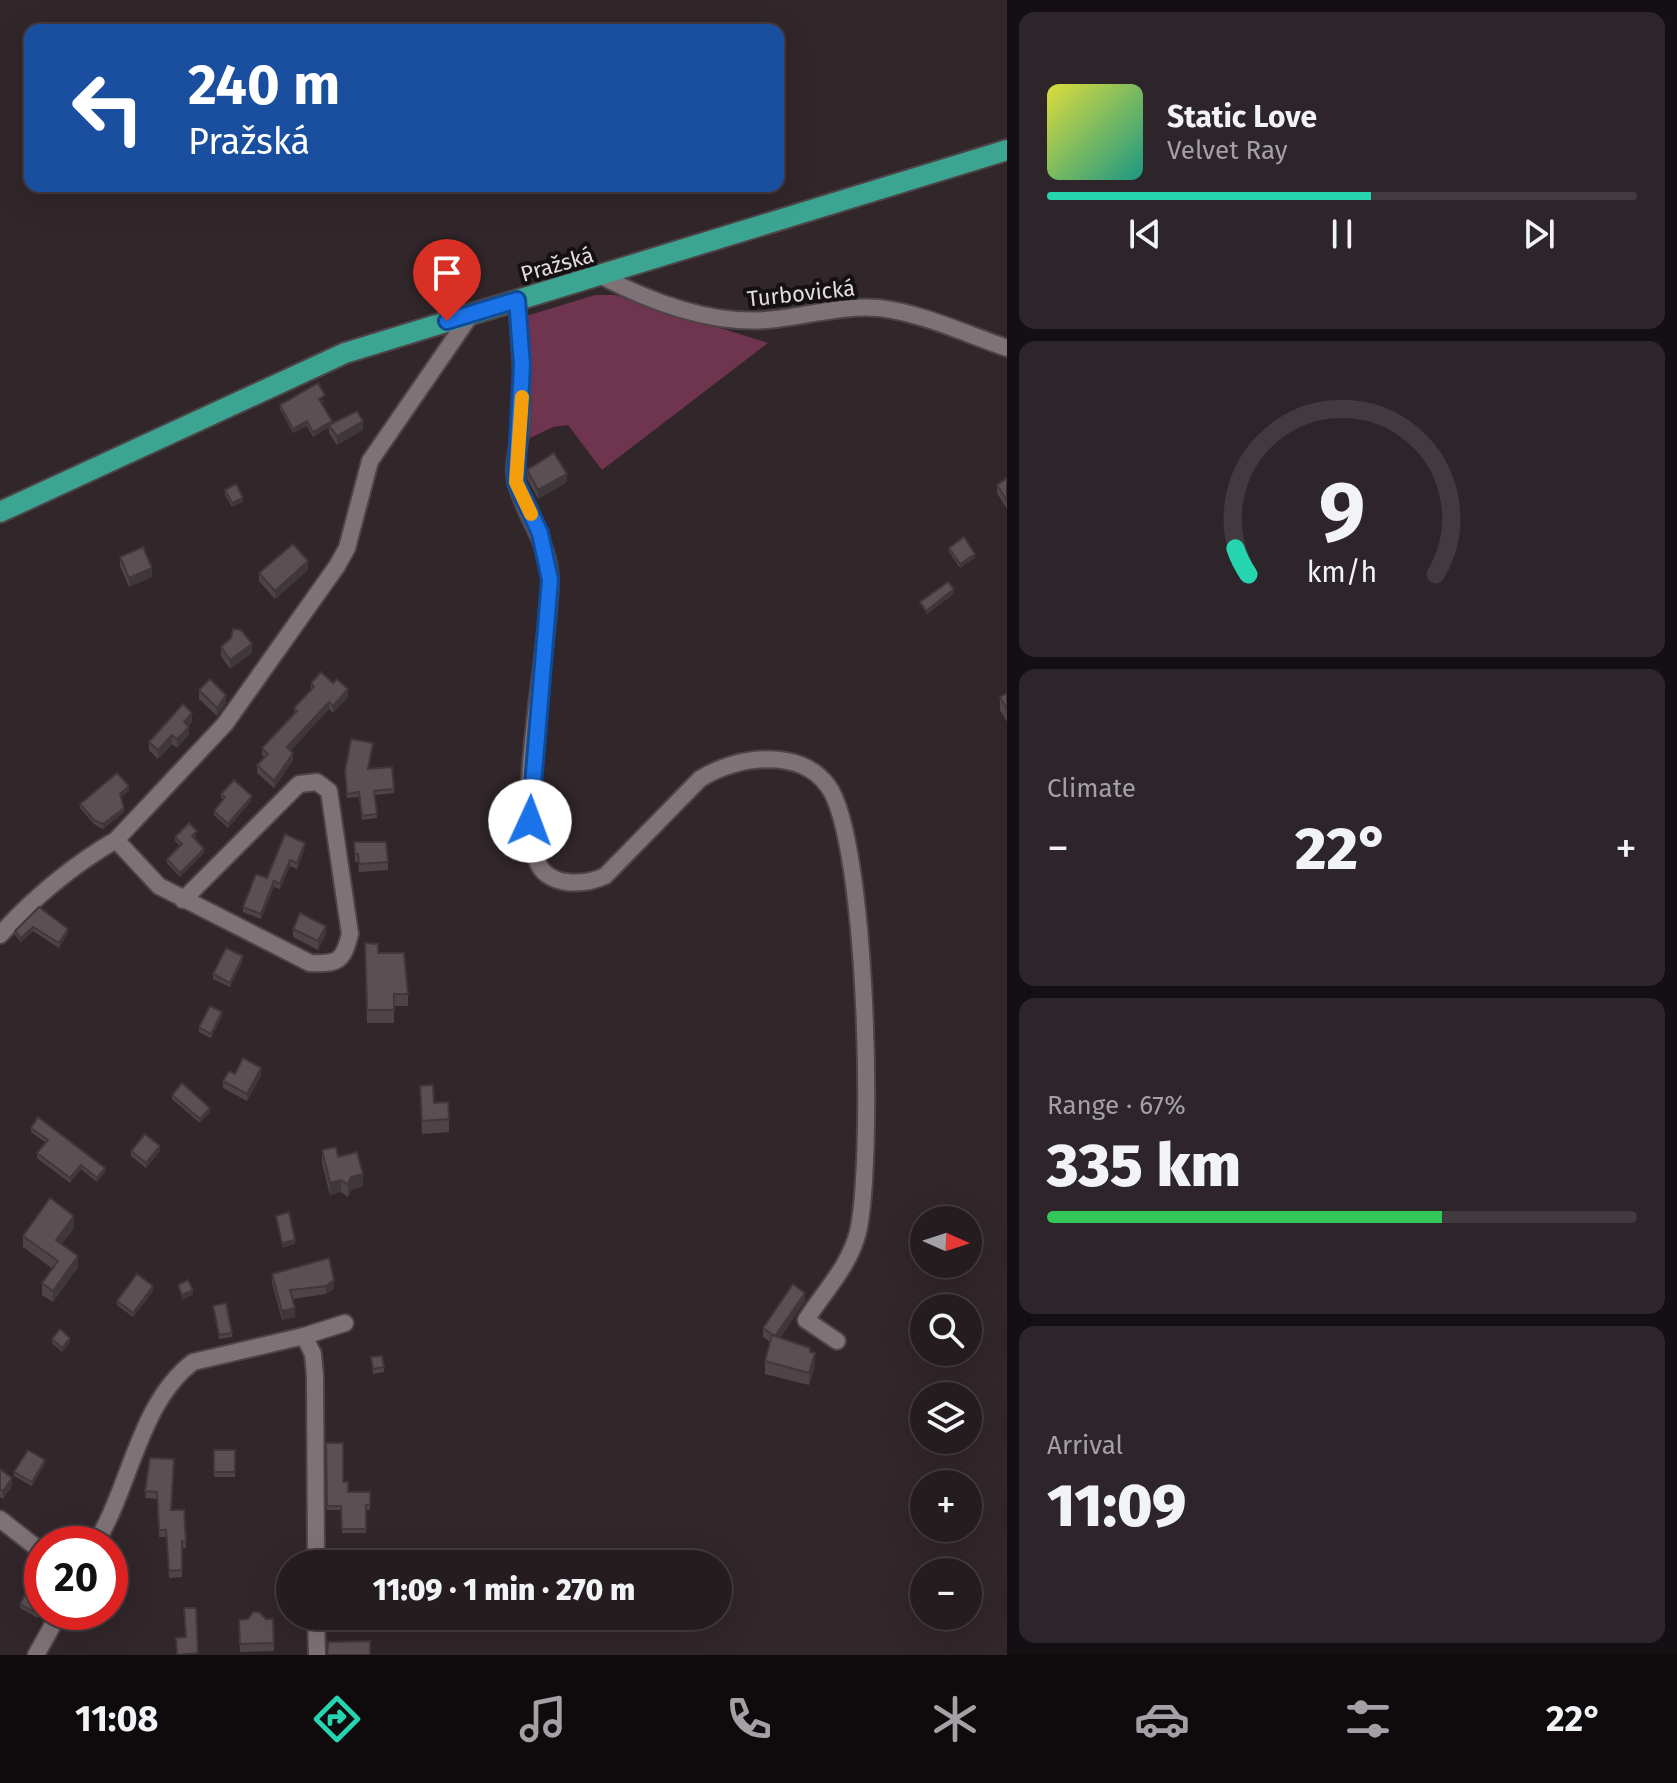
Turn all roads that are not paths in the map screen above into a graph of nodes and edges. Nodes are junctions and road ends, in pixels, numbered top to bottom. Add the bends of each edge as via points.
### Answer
1 (1007, 150) edge
2 (601, 276) junction
3 (517, 300) junction
4 (472, 313) junction
5 (1007, 348) edge
6 (0, 512) edge
7 (116, 840) junction
8 (183, 900) junction
9 (0, 935) edge
10 (345, 1323) dead end
11 (304, 1336) junction
12 (837, 1341) dead end
13 (0, 1519) edge
14 (105, 1526) edge
15 (24, 1538) edge
16 (316, 1550) edge
17 (50, 1630) edge
18 (316, 1630) edge
19 (36, 1655) edge
20 (317, 1655) edge

1 - 2 main road, Pražská
2 - 3 main road, Pražská
2 - 5 street, Turbovická via 638,295 719,318 746,322 880,309
3 - 4 main road, Pražská
3 - 12 street via 522,365 516,482 540,533 550,580 532,775 530,821 537,863 544,873 569,882 584,884 605,876 700,779 753,762 795,762 816,773 836,799 857,899 866,1159 858,1230 847,1264 806,1320
4 - 6 main road, Pražská via 345,353
4 - 7 street via 370,461 347,548 337,566 225,724
7 - 8 street via 159,886
7 - 9 street via 97,850
8 - 8 street via 310,963 332,964 345,954 350,934 329,791 317,782 299,784
10 - 11 street
11 - 14 street via 193,1362 179,1373 157,1403
11 - 16 street via 315,1376
13 - 15 street
17 - 19 street
18 - 20 street

